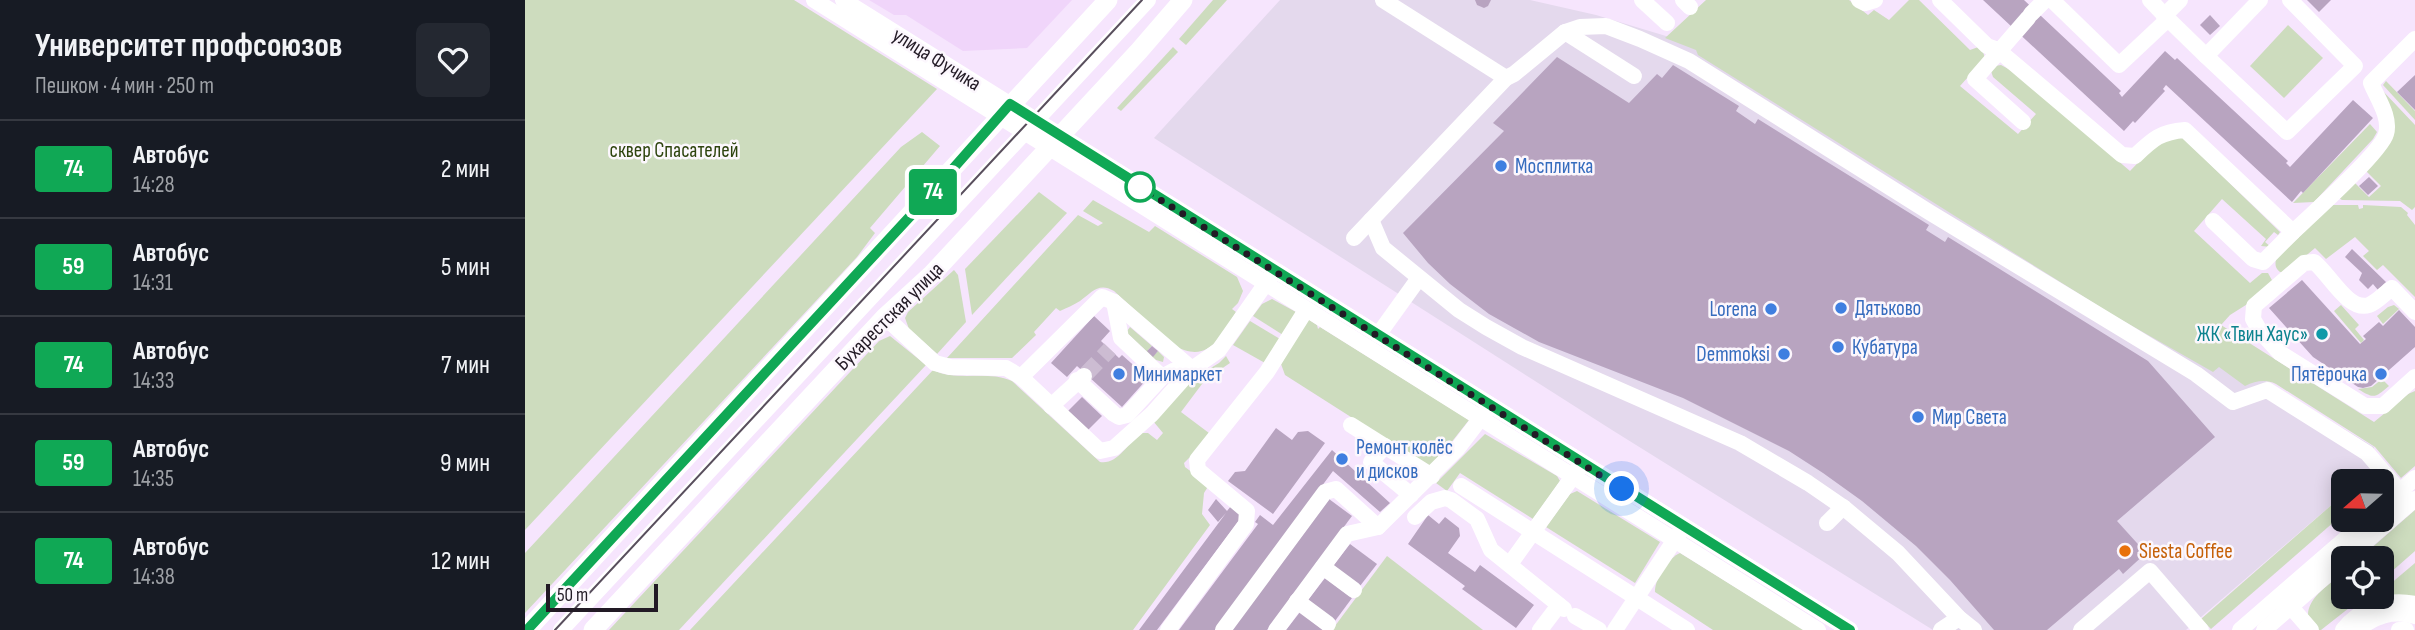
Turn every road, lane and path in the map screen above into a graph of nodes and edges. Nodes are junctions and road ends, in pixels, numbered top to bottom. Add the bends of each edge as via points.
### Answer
1 (814, 0) edge
2 (843, 0) edge
3 (1108, 0) edge
4 (1148, 0) edge
5 (1182, 0) edge
6 (1383, 0) edge
7 (1642, 0) edge
8 (1859, 0) edge
9 (1875, 0) edge
10 (1940, 0) edge
11 (2045, 0) edge
12 (2052, 0) edge
13 (2150, 0) edge
14 (2181, 0) edge
15 (2260, 0) edge
16 (2290, 0) edge
17 (2166, 17) junction
18 (1667, 23) dead end
19 (1565, 32) junction
20 (2415, 39) edge
21 (1998, 50) junction
22 (2206, 56) junction
23 (2355, 66) junction
24 (1634, 76) dead end
25 (1506, 78) junction
26 (2371, 83) junction
27 (1005, 111) junction
28 (2023, 122) dead end
29 (1030, 126) junction
30 (1055, 141) junction
31 (1371, 220) junction
32 (2213, 221) dead end
33 (2293, 232) junction
34 (1354, 237) dead end
35 (2263, 262) junction
36 (1270, 277) junction
37 (1419, 278) junction
38 (2282, 282) junction
39 (1114, 302) junction
40 (1306, 310) junction
41 (2415, 312) edge
42 (885, 317) junction
43 (1378, 335) junction
44 (1192, 369) junction
45 (1021, 377) junction
46 (1162, 377) junction
47 (2415, 377) edge
48 (1051, 406) junction
49 (1486, 413) junction
50 (1351, 425) dead end
51 (1385, 446) junction
52 (1578, 470) junction
53 (1432, 476) junction
54 (2415, 478) edge
55 (1461, 486) dead end
56 (1411, 495) junction
57 (2408, 498) edge
58 (1843, 507) junction
59 (1415, 517) dead end
60 (1827, 523) dead end
61 (1378, 527) junction
62 (1532, 532) junction
63 (2353, 532) edge
64 (1679, 533) junction
65 (2359, 546) edge
66 (1510, 564) junction
67 (1323, 567) junction
68 (2331, 572) edge
69 (1354, 590) dead end
70 (1636, 597) junction
71 (1297, 601) junction
72 (2274, 601) junction
73 (2415, 604) edge
74 (2291, 607) junction
75 (1566, 610) junction
76 (2415, 616) edge
77 (1959, 618) junction
78 (1328, 624) dead end
79 (2283, 624) edge
80 (1824, 626) edge
81 (2359, 628) edge
82 (527, 630) edge
83 (561, 630) edge
84 (593, 630) edge
85 (1168, 630) edge
86 (1223, 630) edge
87 (1276, 630) edge
88 (1540, 630) edge
89 (1599, 630) edge
90 (1615, 630) edge
91 (1687, 630) edge
92 (1850, 630) edge
93 (1941, 630) edge
94 (1974, 630) edge
95 (2081, 630) edge
96 (2201, 630) edge
97 (2241, 630) edge
98 (2264, 630) edge
99 (2311, 630) edge
100 (2343, 630) edge
101 (2399, 630) edge
102 (2406, 630) edge

1 - 27 street, улица Фучика
2 - 27 street, улица Фучика
3 - 27 main road
4 - 29 street
5 - 30 main road, Бухарестская улица
6 - 25 street
7 - 18 street
8 - 9 street
10 - 21 street via 1987,46
11 - 21 street
12 - 17 street via 2119,65
13 - 17 street
14 - 17 street
15 - 22 street
16 - 23 street
17 - 22 street
19 - 24 street
19 - 25 street
19 - 57 street via 1606,26 1689,61 2196,374 2233,402 2267,390 2367,453
20 - 26 street
21 - 28 street via 1975,79
21 - 33 street via 2122,155 2135,156 2155,137 2185,130
22 - 23 street via 2287,132
23 - 26 street
25 - 31 street
26 - 33 street via 2387,134
27 - 29 street, улица Фучика
27 - 82 main road
29 - 30 street, улица Фучика
29 - 83 street
30 - 36 street, улица Фучика
30 - 42 main road, Бухарестская улица via 932,274
31 - 34 street
31 - 37 street via 1383,248
32 - 35 street via 2253,259
33 - 35 street
35 - 38 street
36 - 40 street, улица Фучика
36 - 43 street, улица Фучика
36 - 44 street via 1219,350
37 - 43 street
37 - 58 street via 1459,310 1522,347 1739,443
38 - 41 street via 2304,263 2314,262 2359,306 2371,304 2392,288
38 - 47 street via 2255,306 2253,319 2280,353 2365,406 2383,406
39 - 44 street
39 - 45 street via 1102,297 1094,302
39 - 46 street via 1115,344
40 - 49 street, улица Фучика
40 - 85 street via 1267,372 1197,460 1198,470 1247,510 1246,524
42 - 45 street via 935,363 1006,368
42 - 84 main road, Бухарестская улица
43 - 49 street, улица Фучика
44 - 46 street
44 - 48 street via 1152,414 1107,451 1087,441
45 - 48 street
46 - 48 street via 1119,417 1082,377
49 - 52 street, улица Фучика
49 - 53 street
50 - 51 street
51 - 53 street
51 - 56 street via 1371,461
52 - 62 street
52 - 64 street, улица Фучика
53 - 56 street
54 - 57 street
55 - 62 street
56 - 61 street
57 - 65 street
58 - 60 street
58 - 77 street via 1898,553
59 - 66 street via 1431,502 1451,500 1477,519 1491,550
61 - 67 street via 1347,534
61 - 86 street via 1336,489 1325,492
62 - 66 street
62 - 70 street
63 - 72 street
64 - 70 street
64 - 80 street, улица Фучика
66 - 75 street
67 - 69 street
67 - 71 street
68 - 74 street
70 - 90 street
70 - 91 street
71 - 78 street
71 - 87 street
72 - 74 street
72 - 79 street
72 - 97 street
73 - 100 street via 2377,605
74 - 79 street
74 - 99 street
75 - 88 street
75 - 89 street
76 - 81 street via 2383,615
77 - 93 street
77 - 94 street
79 - 98 street
80 - 92 street, улица Фучика
95 - 96 street via 2151,570
101 - 102 street

